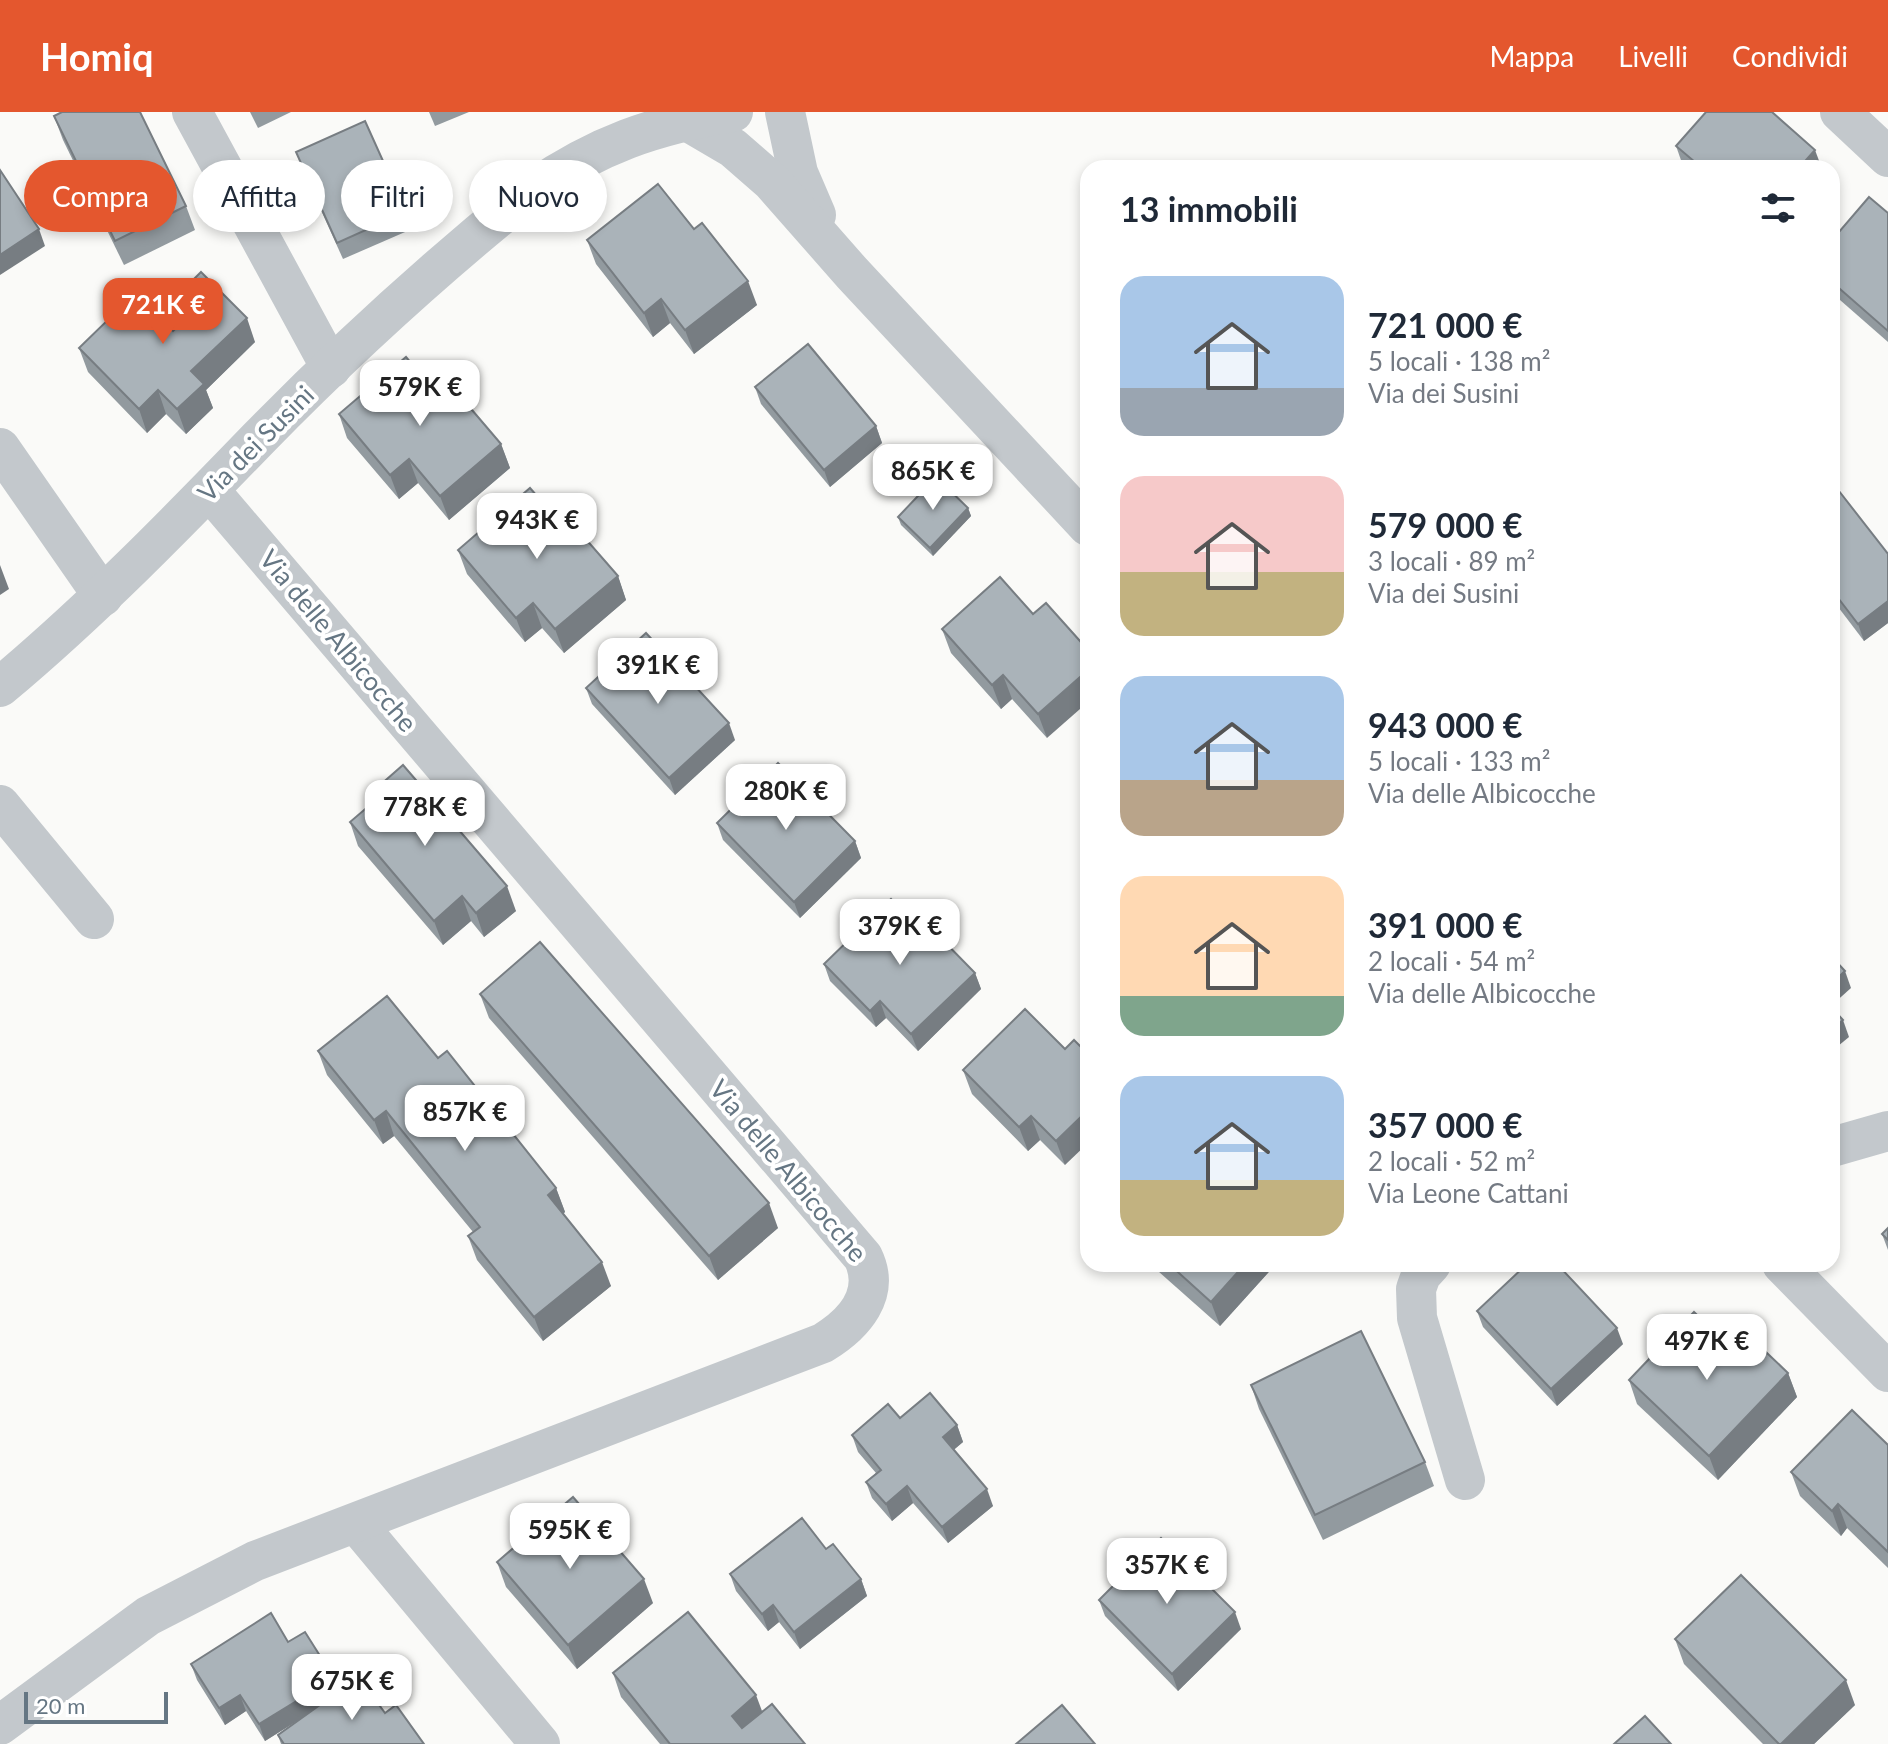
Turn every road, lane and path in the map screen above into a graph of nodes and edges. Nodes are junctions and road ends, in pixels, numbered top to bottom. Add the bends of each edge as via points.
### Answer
1 (192, 112) edge
2 (733, 112) edge
3 (785, 112) edge
4 (1840, 112) edge
5 (687, 121) junction
6 (1888, 157) edge
7 (852, 273) junction
8 (331, 368) junction
9 (0, 448) edge
10 (210, 491) junction
11 (1080, 517) edge
12 (103, 596) junction
13 (0, 687) edge
14 (0, 805) edge
15 (94, 919) dead end
16 (1888, 1131) edge
17 (1840, 1145) edge
18 (1424, 1272) edge
19 (1790, 1272) edge
20 (1888, 1372) edge
21 (1465, 1480) dead end
22 (356, 1523) junction
23 (0, 1725) edge
24 (540, 1744) edge

1 - 8 street
2 - 5 street, Via dei Susini
3 - 7 street via 807,195
4 - 6 street
5 - 7 street via 755,165
5 - 8 street, Via dei Susini via 611,144 532,190
7 - 11 street
8 - 10 street, Via dei Susini
9 - 12 street
10 - 12 street, Via dei Susini
10 - 22 street, Via delle Albicocche via 863,1257 870,1272 864,1302 853,1319 823,1343
12 - 13 street, Via dei Susini
14 - 15 street
16 - 17 street
18 - 21 street via 1416,1289 1417,1318
19 - 20 street
22 - 23 street, Via delle Albicocche via 255,1561 148,1616
22 - 24 street

